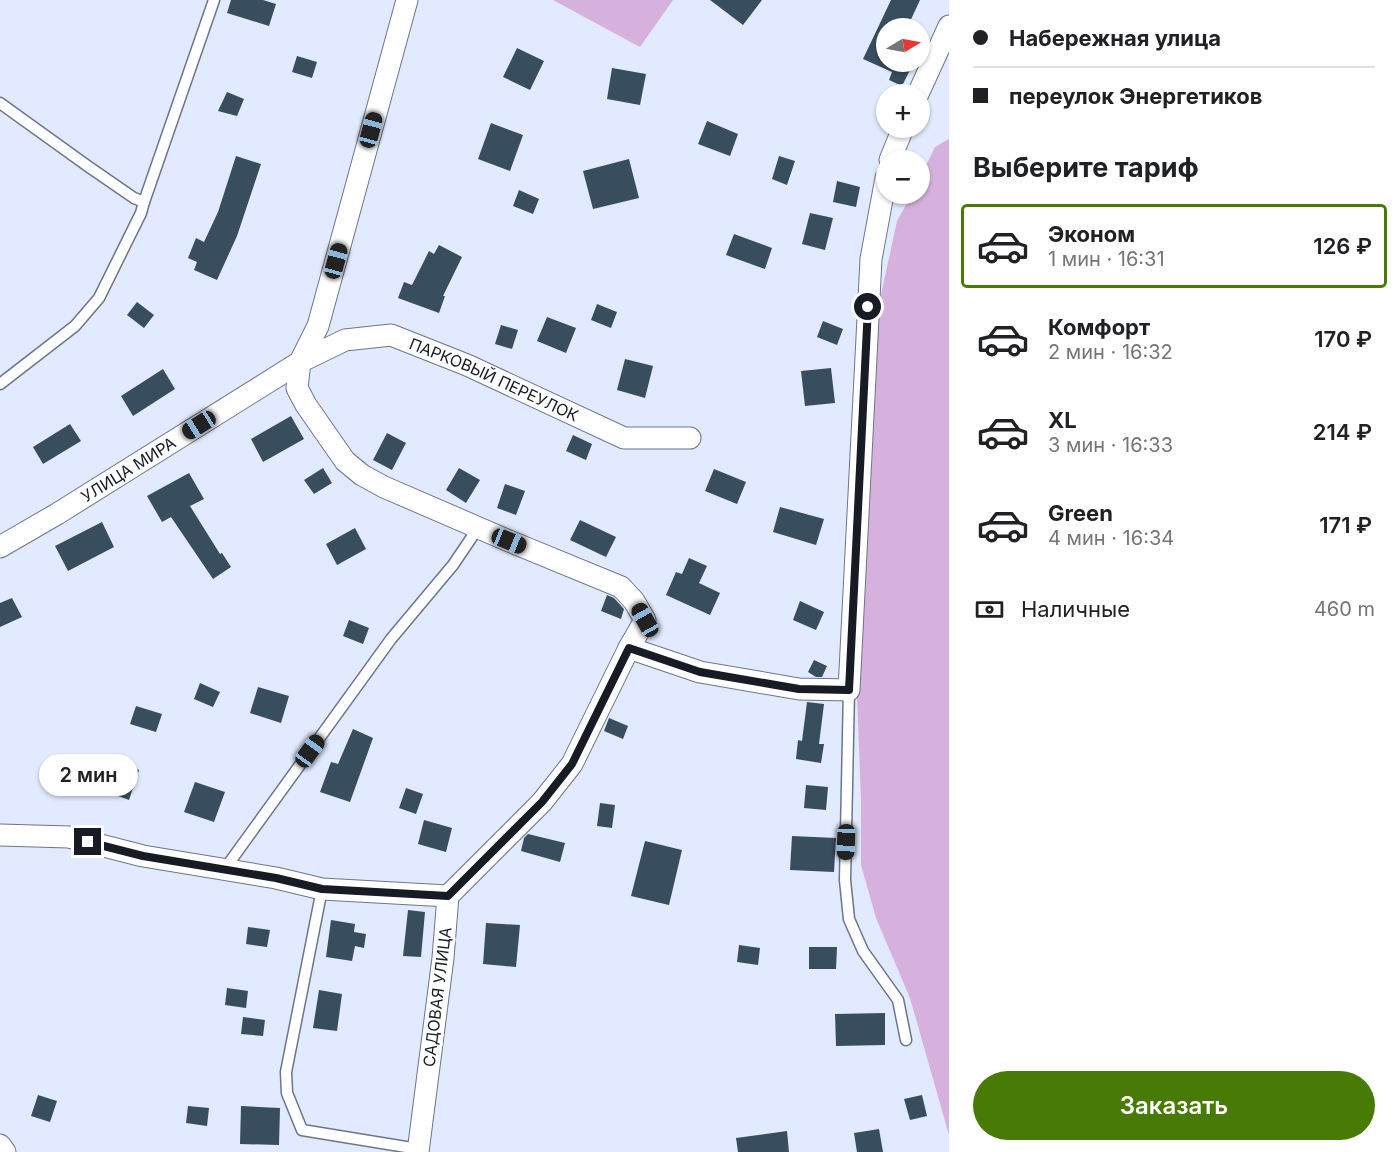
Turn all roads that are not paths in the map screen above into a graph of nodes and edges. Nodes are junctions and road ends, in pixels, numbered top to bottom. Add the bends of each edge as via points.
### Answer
1 (214, 0) edge
2 (407, 0) edge
3 (949, 26) edge
4 (923, 84) edge
5 (0, 103) edge
6 (144, 202) junction
7 (881, 204) edge
8 (300, 362) junction
9 (0, 384) edge
10 (690, 438) dead end
11 (478, 528) junction
12 (0, 547) edge
13 (629, 648) junction
14 (849, 690) junction
15 (0, 835) edge
16 (224, 870) junction
17 (322, 889) junction
18 (448, 896) junction
19 (906, 1040) dead end
20 (0, 1145) edge
21 (418, 1151) edge
22 (5, 1152) edge

1 - 6 lane
2 - 8 street via 318,326
3 - 4 street
5 - 6 lane
6 - 9 lane via 99,298 75,326
7 - 14 street via 871,259
8 - 10 street, ПАРКОВЫЙ ПЕРЕУЛОК via 345,340 391,335 467,364 624,438
8 - 11 street via 297,388 345,461 384,487
8 - 12 street, УЛИЦА МИРА
11 - 13 street via 621,587 645,620
11 - 16 lane via 453,565 391,639
13 - 14 street via 700,672 799,689
13 - 18 street via 567,771 542,802
14 - 19 lane via 845,880 849,919 863,951 898,1000
15 - 16 street via 69,837 143,856
16 - 17 street
17 - 18 street
17 - 21 lane via 286,1072 287,1093 302,1130
18 - 21 street, САДОВАЯ УЛИЦА
20 - 22 street

